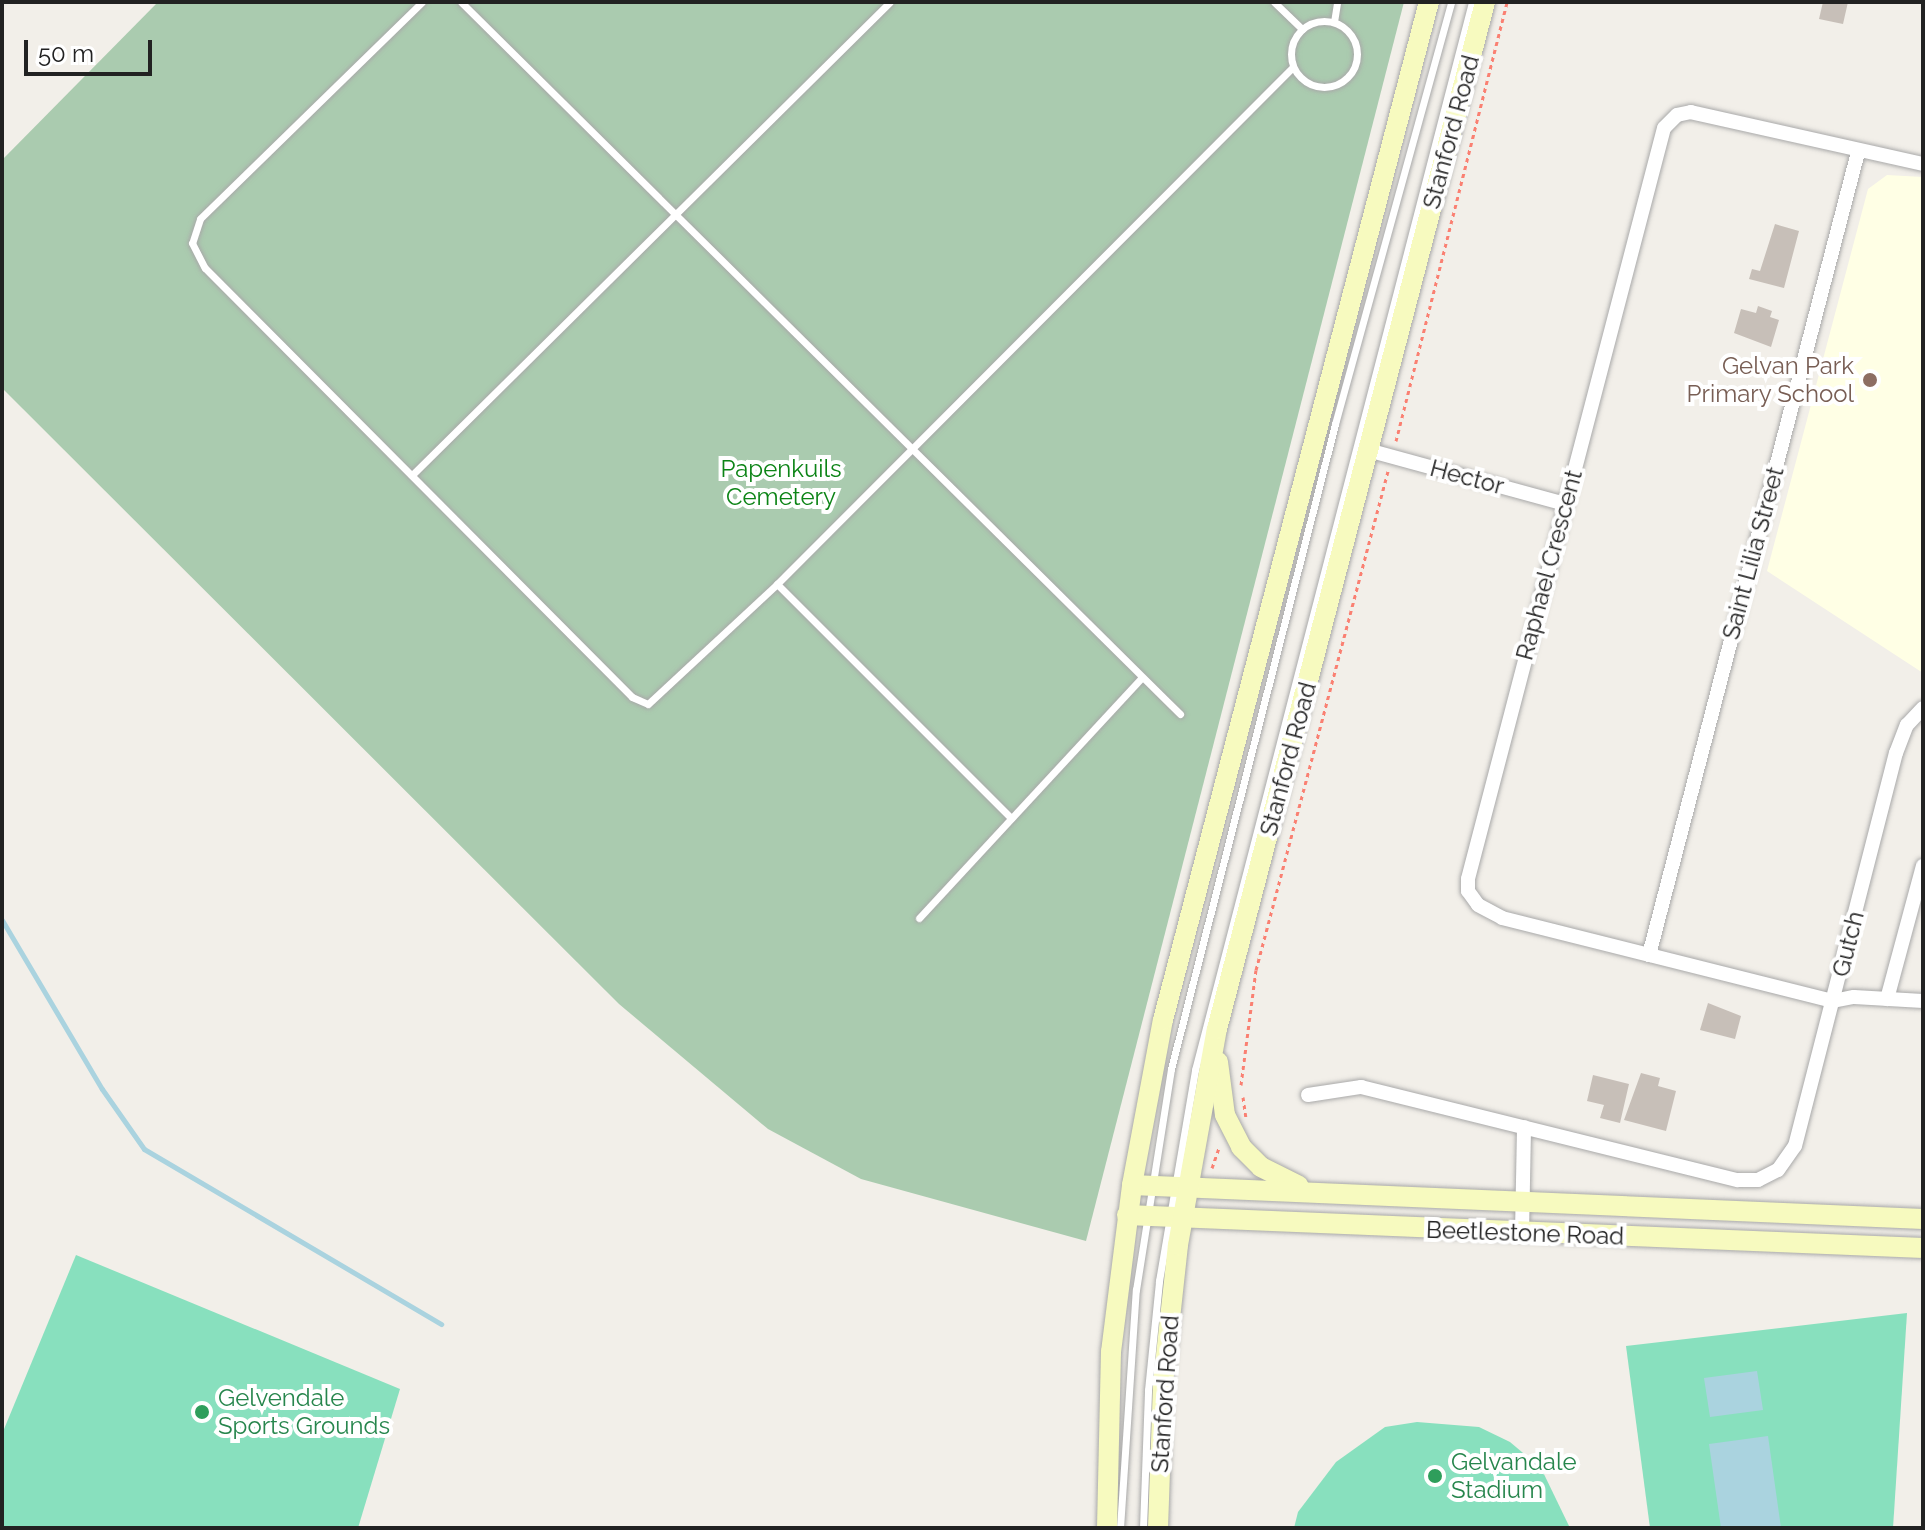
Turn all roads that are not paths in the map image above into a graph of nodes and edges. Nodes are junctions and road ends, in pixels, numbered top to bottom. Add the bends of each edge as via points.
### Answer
1 (422, 2) edge
2 (461, 2) edge
3 (890, 2) edge
4 (1274, 2) edge
5 (1337, 2) edge
6 (1429, 2) edge
7 (1451, 2) edge
8 (1472, 2) edge
9 (1485, 2) edge
10 (1334, 22) junction
11 (1302, 29) junction
12 (1293, 67) junction
13 (1858, 152) junction
14 (1923, 164) edge
15 (678, 211) junction
16 (912, 447) junction
17 (1368, 450) junction
18 (412, 475) junction
19 (1565, 504) junction
20 (777, 584) junction
21 (1142, 677) junction
22 (1923, 708) edge
23 (1180, 714) dead end
24 (1011, 818) junction
25 (1923, 866) edge
26 (919, 918) dead end
27 (1649, 955) junction
28 (1887, 999) junction
29 (1833, 1001) junction
30 (1923, 1001) edge
31 (1217, 1029) junction
32 (1308, 1095) dead end
33 (1524, 1127) junction
34 (1160, 1187) junction
35 (1306, 1189) junction
36 (1521, 1201) junction
37 (1156, 1217) junction
38 (1923, 1219) edge
39 (1522, 1233) junction
40 (1923, 1248) edge
41 (1107, 1528) edge
42 (1120, 1528) edge
43 (1143, 1528) edge
44 (1158, 1528) edge

1 - 18 lane via 200,219 192,237 205,268
2 - 15 lane
3 - 15 lane
4 - 11 lane
5 - 10 lane
6 - 34 main road, Stanford Road via 1170,991
7 - 34 lane via 1197,958
8 - 34 lane
9 - 17 main road, Stanford Road
10 - 11 lane
10 - 12 lane via 1356,43 1356,64 1345,81 1316,87
11 - 12 lane via 1291,47
12 - 16 lane
13 - 14 street, Raphael Crescent
13 - 19 street, Raphael Crescent via 1691,112 1671,120 1660,139
13 - 27 street, Saint Lilia Street
15 - 16 lane
15 - 18 lane
16 - 20 lane
16 - 21 lane
17 - 19 street, Hector
17 - 31 main road, Stanford Road
18 - 20 lane via 640,703 657,700
19 - 27 street, Raphael Crescent via 1470,862 1468,891 1484,911 1502,918
20 - 24 lane
21 - 23 lane
21 - 24 lane
22 - 29 street, Gutch via 1907,725 1896,753
24 - 26 lane
25 - 28 street
27 - 29 street, Raphael Crescent
28 - 29 street, Raphael Crescent
28 - 30 street, Raphael Crescent
29 - 33 street, Gutch via 1795,1146 1768,1176 1738,1180
31 - 34 main road, Stanford Road
31 - 35 main road via 1221,1093 1233,1134 1261,1167
32 - 33 street via 1361,1087
33 - 36 street
34 - 35 main road, Beetlestone Road
34 - 37 main road, Stanford Road
34 - 37 main road, Stanford Road
35 - 36 main road, Beetlestone Road
36 - 38 main road, Beetlestone Road
36 - 39 street
37 - 39 main road, Beetlestone Road
37 - 41 main road, Stanford Road via 1108,1393
37 - 42 lane via 1127,1395
37 - 43 lane
37 - 44 main road, Stanford Road via 1163,1383
39 - 40 main road, Beetlestone Road

